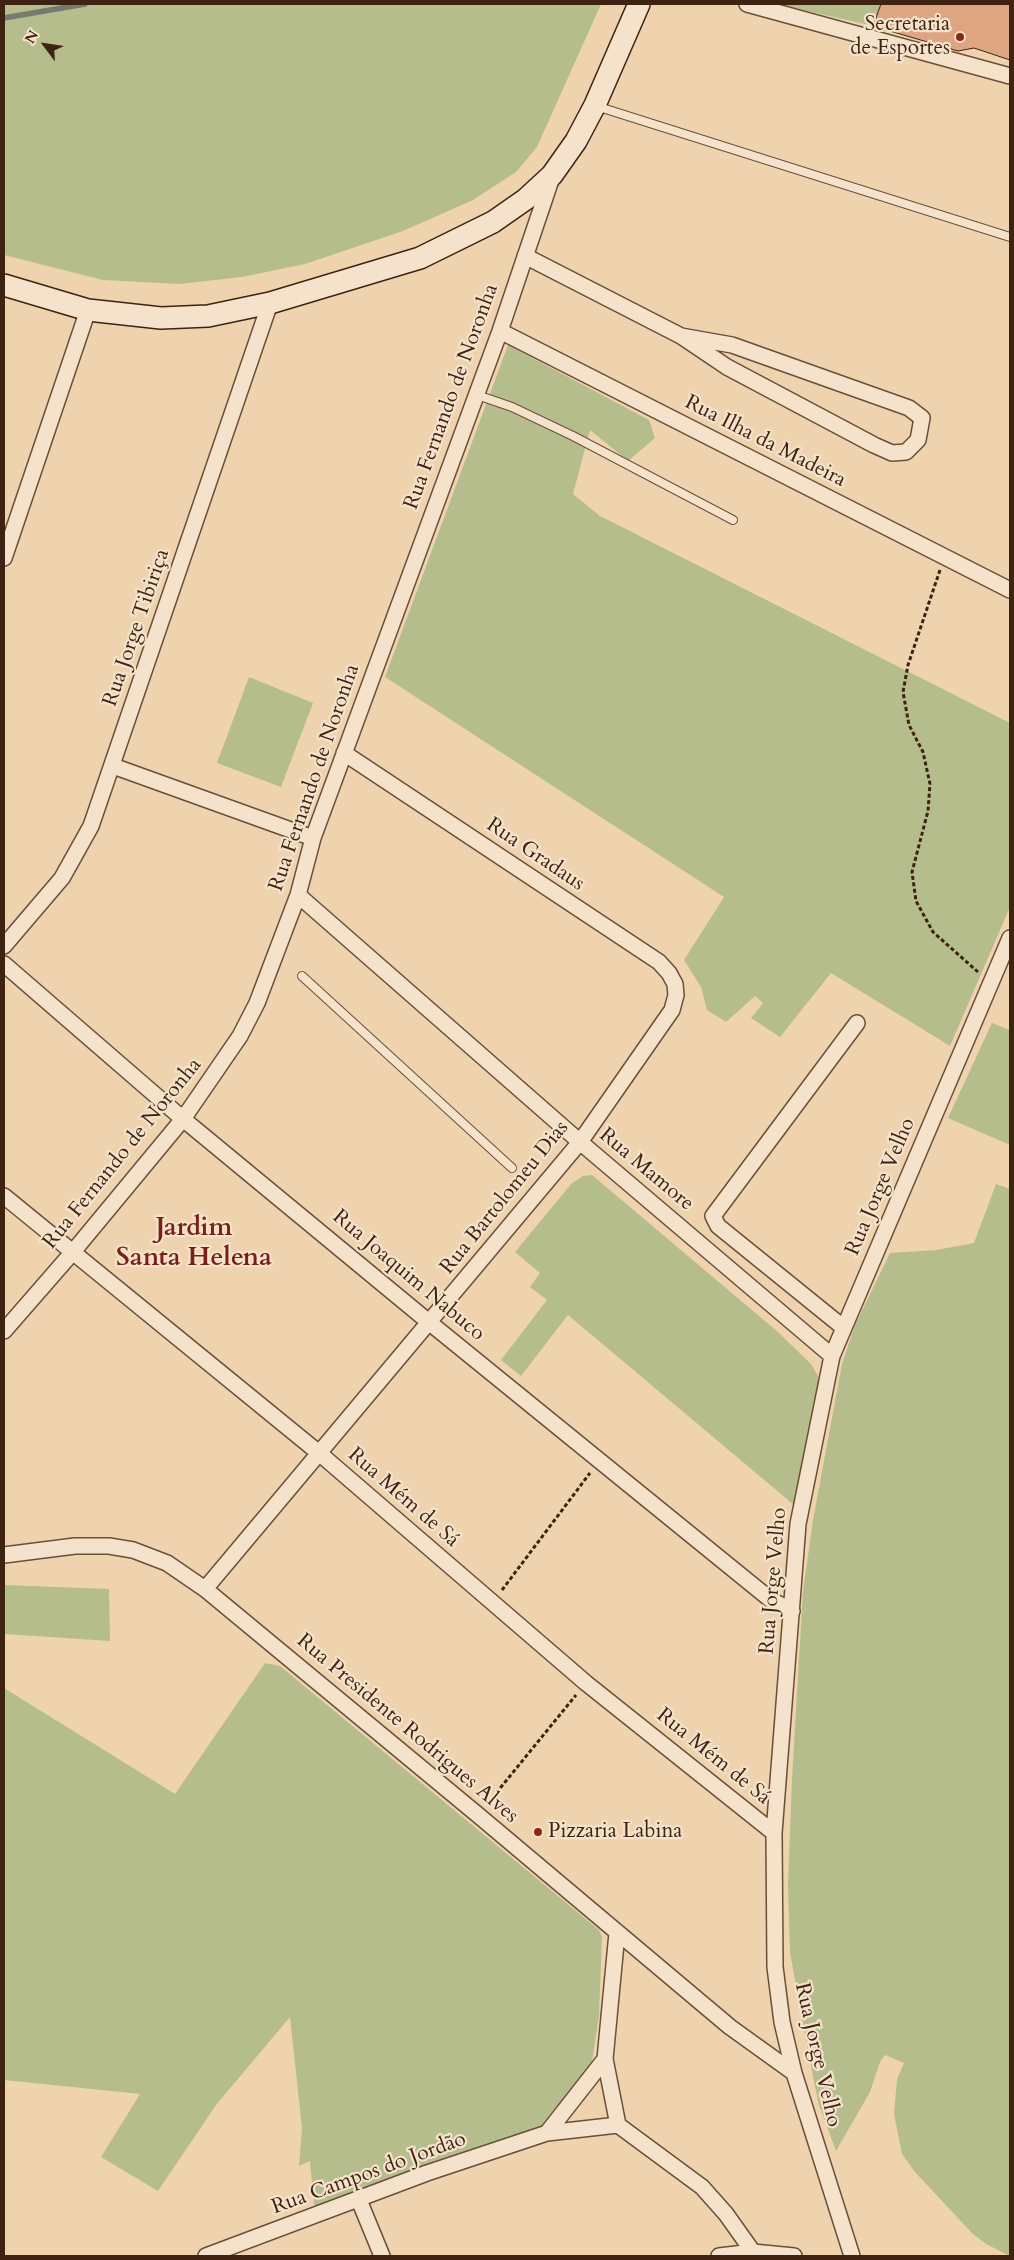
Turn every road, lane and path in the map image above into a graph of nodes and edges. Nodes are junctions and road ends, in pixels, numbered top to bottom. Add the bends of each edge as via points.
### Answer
1 (639, 4) edge
2 (747, 4) edge
3 (1010, 76) edge
4 (595, 105) junction
5 (552, 175) junction
6 (1010, 237) edge
7 (525, 256) junction
8 (4, 285) edge
9 (270, 303) junction
10 (88, 310) junction
11 (500, 331) junction
12 (681, 336) junction
13 (477, 395) junction
14 (732, 520) dead end
15 (4, 558) edge
16 (944, 558) junction
17 (1010, 590) edge
18 (344, 753) junction
19 (113, 766) junction
20 (313, 838) junction
21 (298, 895) junction
22 (1010, 938) edge
23 (4, 946) edge
24 (4, 964) edge
25 (302, 976) dead end
26 (992, 984) junction
27 (672, 1010) joint
28 (857, 1023) dead end
29 (183, 1119) junction
30 (580, 1142) junction
31 (512, 1168) dead end
32 (4, 1196) edge
33 (72, 1253) junction
34 (430, 1323) junction
35 (844, 1328) junction
36 (4, 1332) edge
37 (832, 1356) junction
38 (319, 1453) junction
39 (599, 1460) junction
40 (4, 1555) edge
41 (205, 1589) junction
42 (493, 1602) junction
43 (792, 1611) junction
44 (586, 1683) junction
45 (478, 1815) junction
46 (774, 1833) junction
47 (617, 1933) junction
48 (605, 2059) junction
49 (794, 2072) junction
50 (618, 2125) junction
51 (547, 2133) junction
52 (359, 2200) junction
53 (753, 2252) junction
54 (206, 2256) edge
55 (382, 2256) edge
56 (719, 2256) edge
57 (794, 2256) edge
58 (852, 2256) edge

1 - 4 main road
2 - 3 street
4 - 5 main road via 576,141
4 - 6 lane
5 - 7 street, Rua Fernando de Noronha
5 - 9 main road via 526,199 493,222 420,258
7 - 11 street, Rua Fernando de Noronha
7 - 12 street
8 - 10 main road
9 - 10 main road via 208,316 161,318
9 - 19 street, Rua Jorge Tibiriça
10 - 15 street
11 - 13 street, Rua Fernando de Noronha
11 - 16 street, Rua Ilha da Madeira
12 - 12 street via 727,367 892,453 906,452 918,440 922,418 909,408 732,345
13 - 14 lane via 512,407 572,436
13 - 18 street, Rua Fernando de Noronha
16 - 17 street, Rua Ilha da Madeira
16 - 26 path via 908,665 903,692 909,724 923,752 930,784 928,811 912,872 916,901 933,932
18 - 20 street, Rua Fernando de Noronha
18 - 27 street, Rua Gradaus via 658,962 675,984
19 - 20 street
19 - 23 street, Rua Jorge Tibiriça via 77,855 62,878
20 - 21 street, Rua Fernando de Noronha
21 - 29 street, Rua Fernando de Noronha via 257,1003 240,1036
21 - 30 street, Rua Mamore
22 - 26 street, Rua Jorge Velho
24 - 29 street, Rua Joaquim Nabuco
25 - 31 lane
26 - 35 street, Rua Jorge Velho
27 - 30 street, Rua Bartolomeu Dias
28 - 35 street via 713,1216 718,1226
29 - 33 street, Rua Fernando de Noronha
29 - 34 street, Rua Joaquim Nabuco
30 - 34 street, Rua Bartolomeu Dias
30 - 37 street, Rua Mamore
32 - 33 street, Rua Mém de Sá
33 - 36 street, Rua Fernando de Noronha
33 - 38 street, Rua Mém de Sá
34 - 38 street, Rua Bartolomeu Dias
34 - 39 street, Rua Joaquim Nabuco
35 - 37 street, Rua Jorge Velho
37 - 43 street, Rua Jorge Velho via 798,1524
38 - 41 street, Rua Bartolomeu Dias
38 - 42 street, Rua Mém de Sá
39 - 42 path
39 - 43 street, Rua Joaquim Nabuco via 771,1600
40 - 41 street, Rua Presidente Rodrigues Alves via 76,1546 133,1550 168,1563
41 - 45 street, Rua Presidente Rodrigues Alves
42 - 44 street, Rua Mém de Sá
43 - 46 street, Rua Jorge Velho
44 - 45 path
44 - 46 street, Rua Mém de Sá
45 - 47 street, Rua Presidente Rodrigues Alves
46 - 49 street, Rua Jorge Velho via 775,1967 782,2022
47 - 48 street
47 - 49 street, Rua Presidente Rodrigues Alves via 730,2027
48 - 50 street
48 - 51 street
49 - 58 street, Rua Jorge Velho
50 - 51 street, Rua Campos do Jordão
50 - 53 street via 702,2187
51 - 52 street, Rua Campos do Jordão via 427,2173
52 - 54 street, Rua Campos do Jordão
52 - 55 street
53 - 56 street
53 - 57 street

